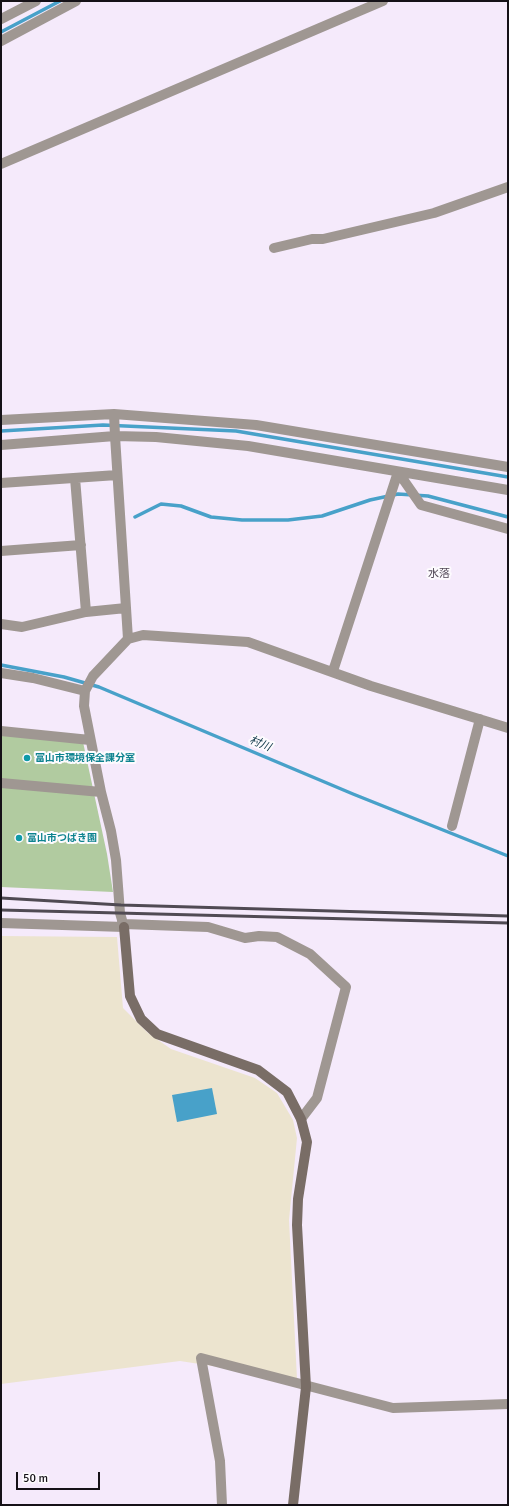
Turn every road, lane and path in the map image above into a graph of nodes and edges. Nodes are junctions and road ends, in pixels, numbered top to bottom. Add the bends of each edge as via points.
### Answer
1 (36, 1) edge
2 (384, 1) edge
3 (73, 2) edge
4 (1, 19) edge
5 (1, 41) edge
6 (1, 164) edge
7 (508, 188) edge
8 (274, 248) dead end
9 (114, 414) junction
10 (1, 420) edge
11 (115, 436) junction
12 (1, 445) edge
13 (508, 467) edge
14 (398, 472) junction
15 (118, 475) junction
16 (75, 478) junction
17 (1, 483) edge
18 (508, 490) edge
19 (508, 530) edge
20 (81, 545) junction
21 (1, 551) edge
22 (126, 608) junction
23 (86, 612) junction
24 (1, 624) edge
25 (128, 639) junction
26 (333, 671) junction
27 (1, 673) edge
28 (85, 691) junction
29 (480, 719) junction
30 (508, 728) edge
31 (1, 731) edge
32 (90, 740) junction
33 (1, 783) edge
34 (100, 792) junction
35 (452, 826) dead end
36 (1, 923) edge
37 (124, 925) junction
38 (301, 1119) junction
39 (306, 1387) junction
40 (508, 1404) edge
41 (222, 1505) edge
42 (293, 1505) edge

1 - 4 street
2 - 6 street
3 - 5 street
7 - 8 street via 434,213
9 - 10 street
9 - 11 street
9 - 13 street via 256,425
11 - 12 street
11 - 14 street via 156,437 248,446
11 - 15 street
14 - 18 street
14 - 19 street via 421,505
14 - 26 street
15 - 16 street
15 - 22 street
16 - 17 street
16 - 20 street
20 - 21 street
20 - 23 street
22 - 23 street
22 - 25 street
23 - 24 street via 22,628
25 - 26 street via 143,635 248,642
25 - 28 street via 92,677
26 - 29 street via 371,686
27 - 28 street
28 - 32 street via 84,706
29 - 30 street
29 - 35 street
31 - 32 street
32 - 34 street
33 - 34 street
34 - 37 street via 111,831 120,913
36 - 37 street
37 - 38 street via 130,996 141,1019 157,1034 258,1070 287,1092
37 - 38 street via 208,926 245,938 277,937 310,954 346,987 317,1098
38 - 39 street via 306,1142 297,1225
39 - 40 street via 393,1408
39 - 41 street via 201,1358 220,1462
39 - 42 street

